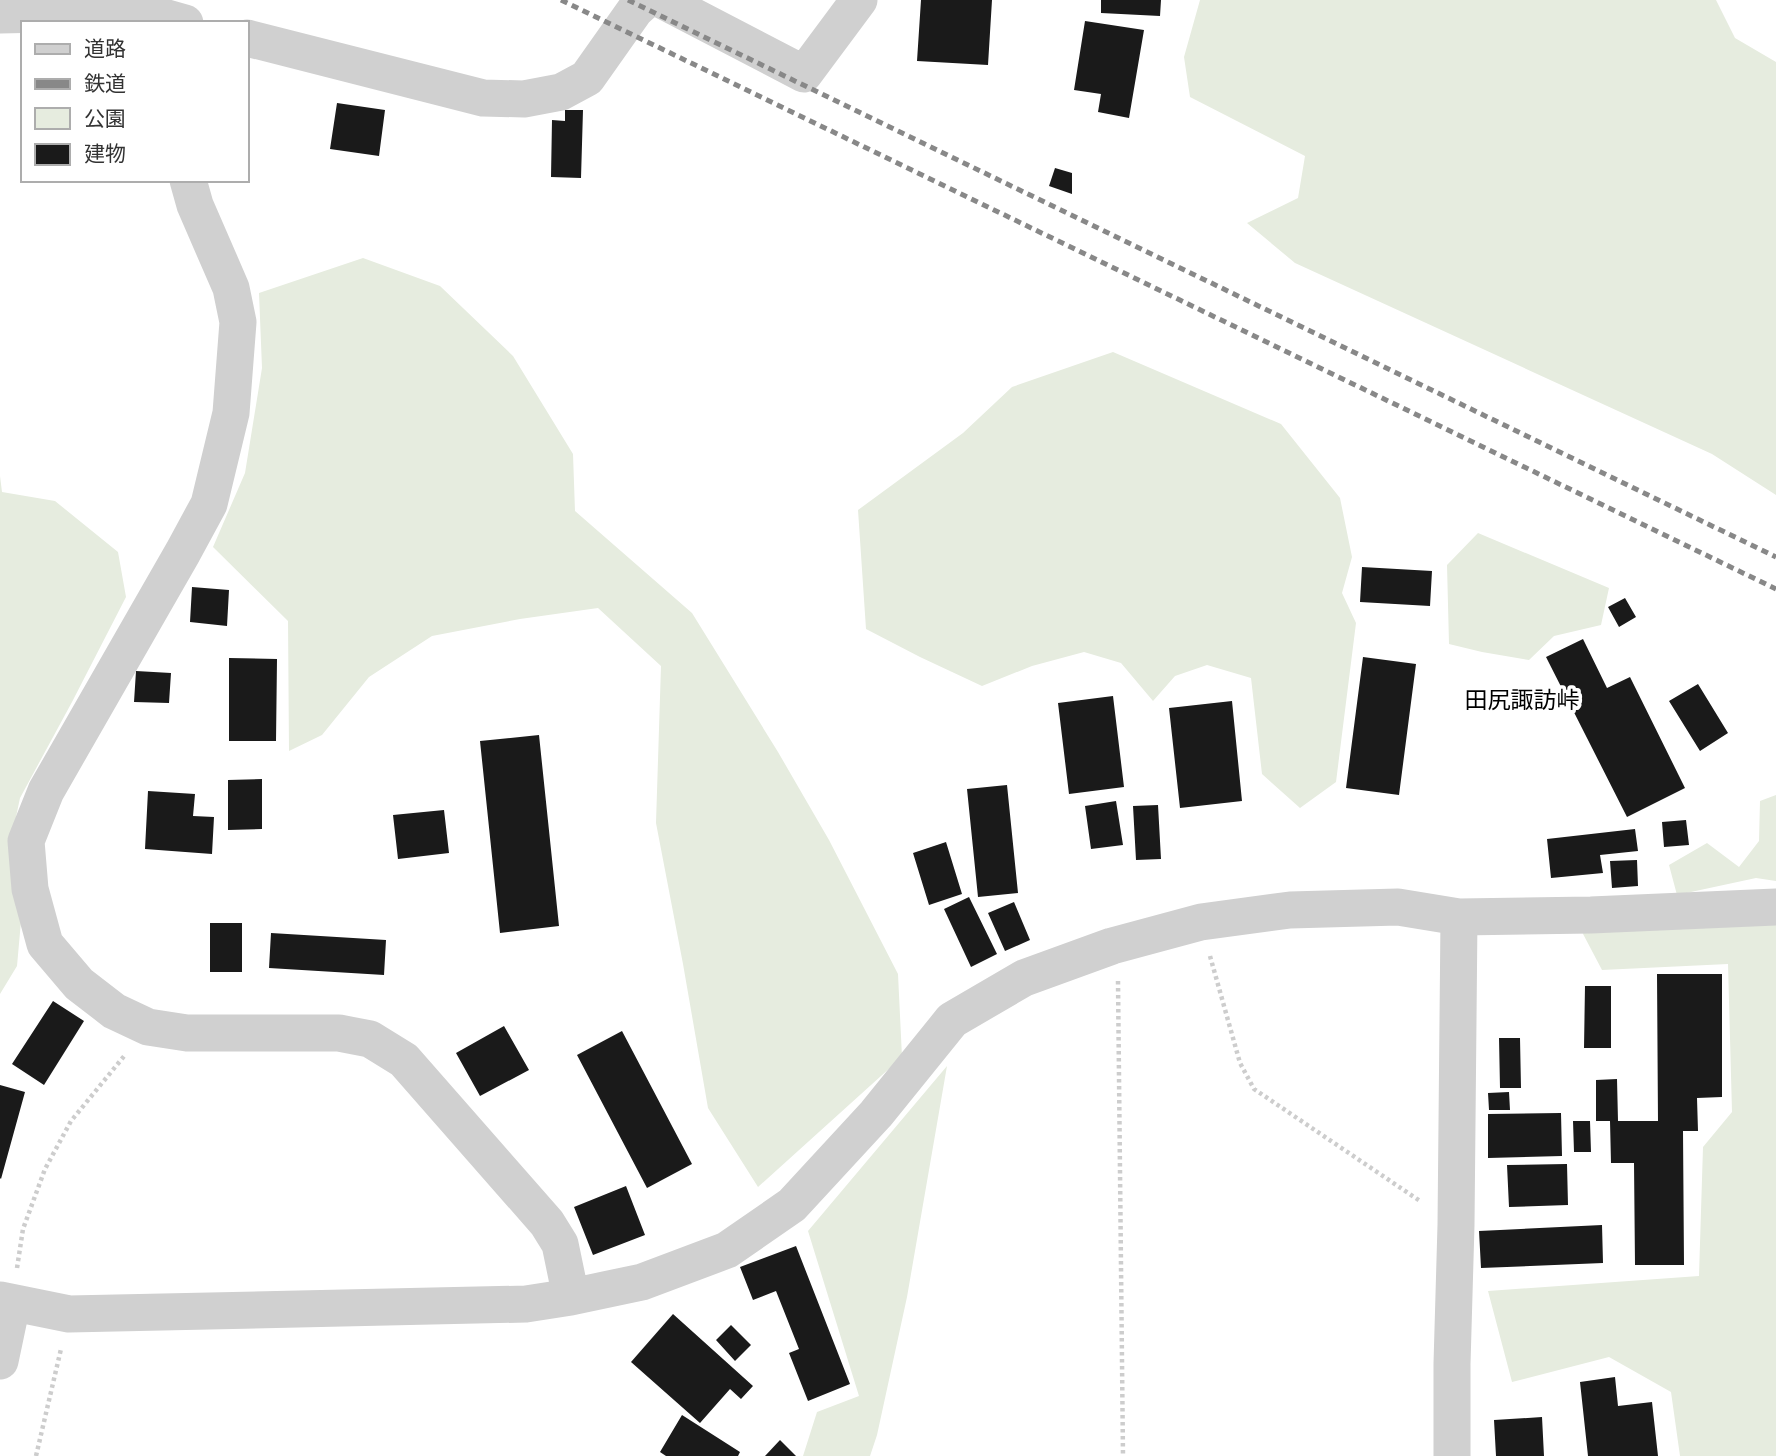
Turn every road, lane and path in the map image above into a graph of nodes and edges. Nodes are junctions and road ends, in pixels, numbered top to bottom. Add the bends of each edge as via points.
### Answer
1 (646, 0) edge
2 (662, 0) edge
3 (859, 0) edge
4 (0, 15) edge
5 (167, 15) edge
6 (248, 38) edge
7 (189, 182) edge
8 (1776, 906) edge
9 (1459, 917) junction
10 (1201, 922) junction
11 (1112, 946) junction
12 (148, 1027) junction
13 (1456, 1225) junction
14 (571, 1297) junction
15 (6, 1302) edge
16 (69, 1314) junction
17 (0, 1361) edge
18 (36, 1456) edge
19 (1123, 1456) edge
20 (1452, 1456) edge

1 - 6 street via 587,78 561,92 524,99 483,98
2 - 3 street via 804,74
4 - 5 street
7 - 12 street via 231,288 237,322 231,413 209,504 46,791 26,841 30,889 45,944 79,985 114,1011
8 - 9 street
9 - 10 street via 1384,907 1290,909
9 - 13 street
10 - 11 street
10 - 13 path via 1240,1063 1254,1089
11 - 14 street via 1024,978 952,1020 876,1114 792,1205 727,1250 642,1282
11 - 19 path via 1119,989
12 - 14 street via 187,1033 338,1033 370,1039 404,1060 547,1223 560,1244
12 - 15 path via 71,1121 45,1169 23,1229
13 - 20 street
14 - 16 street via 526,1304
15 - 16 street
15 - 17 street
16 - 18 path

